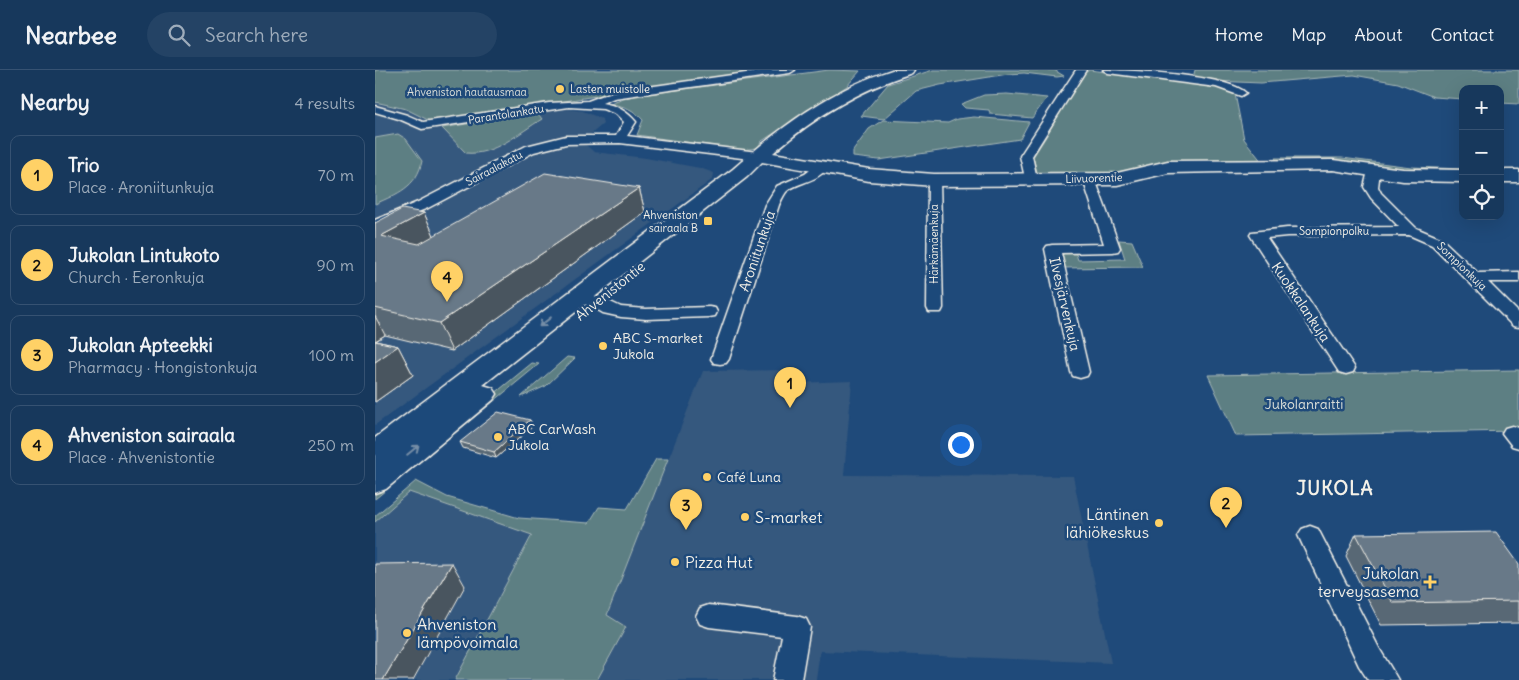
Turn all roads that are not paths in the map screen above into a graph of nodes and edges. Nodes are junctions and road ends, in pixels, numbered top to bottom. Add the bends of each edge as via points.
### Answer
1 (790, 70) edge
2 (907, 70) edge
3 (1108, 70) edge
4 (1078, 74) edge
5 (1241, 93) dead end
6 (591, 104) junction
7 (375, 109) edge
8 (620, 139) junction
9 (766, 161) junction
10 (822, 167) junction
11 (1374, 171) junction
12 (1459, 176) edge
13 (1504, 176) edge
14 (1519, 176) edge
15 (1031, 179) junction
16 (1089, 179) junction
17 (934, 180) junction
18 (375, 225) edge
19 (1411, 231) junction
20 (1257, 235) joint
21 (1519, 277) edge
22 (1475, 278) junction
23 (587, 300) junction
24 (935, 308) dead end
25 (709, 312) dead end
26 (1519, 322) edge
27 (720, 359) dead end
28 (1346, 368) dead end
29 (1080, 372) dead end
30 (375, 454) edge
31 (375, 481) edge
32 (1310, 535) dead end
33 (709, 616) dead end
34 (787, 680) edge
35 (1384, 680) edge

1 - 6 street via 673,85 621,94
2 - 9 main road, Ahvenistontie via 881,77 841,98
3 - 5 street via 1218,84
4 - 15 street via 1026,156
6 - 7 street, Parantolankatu via 559,105 422,126
6 - 8 street via 625,115 629,122
8 - 9 street, Sairaalakatu via 623,143 637,146
8 - 18 street, Sairaalakatu via 566,140 530,149
9 - 10 main road, Liivuorentie
9 - 23 main road, Ahvenistontie
10 - 17 main road, Liivuorentie via 892,178
10 - 27 street, Aroniitunkuja via 810,177 781,189 772,205
11 - 12 main road, Liivuorentie
11 - 16 main road, Liivuorentie via 1333,165 1174,166 1124,178
11 - 19 street, Sompionkuja via 1371,187 1375,195
13 - 14 main road
15 - 16 main road, Liivuorentie
15 - 17 main road, Liivuorentie
16 - 29 street, Ilvesjärvenkuja via 1113,248 1052,249
17 - 24 street, Härkämäenkuja
19 - 20 street, Sompionpolku
19 - 22 street, Sompionkuja via 1437,242
20 - 28 street, Kuokkalankuja
21 - 22 street
22 - 26 street, Sompionkuja
23 - 25 street via 621,312
23 -> 30 main road, Ahvenistontie
31 -> 23 main road, Ahvenistontie
32 - 35 street via 1369,657
33 - 34 street via 797,627

